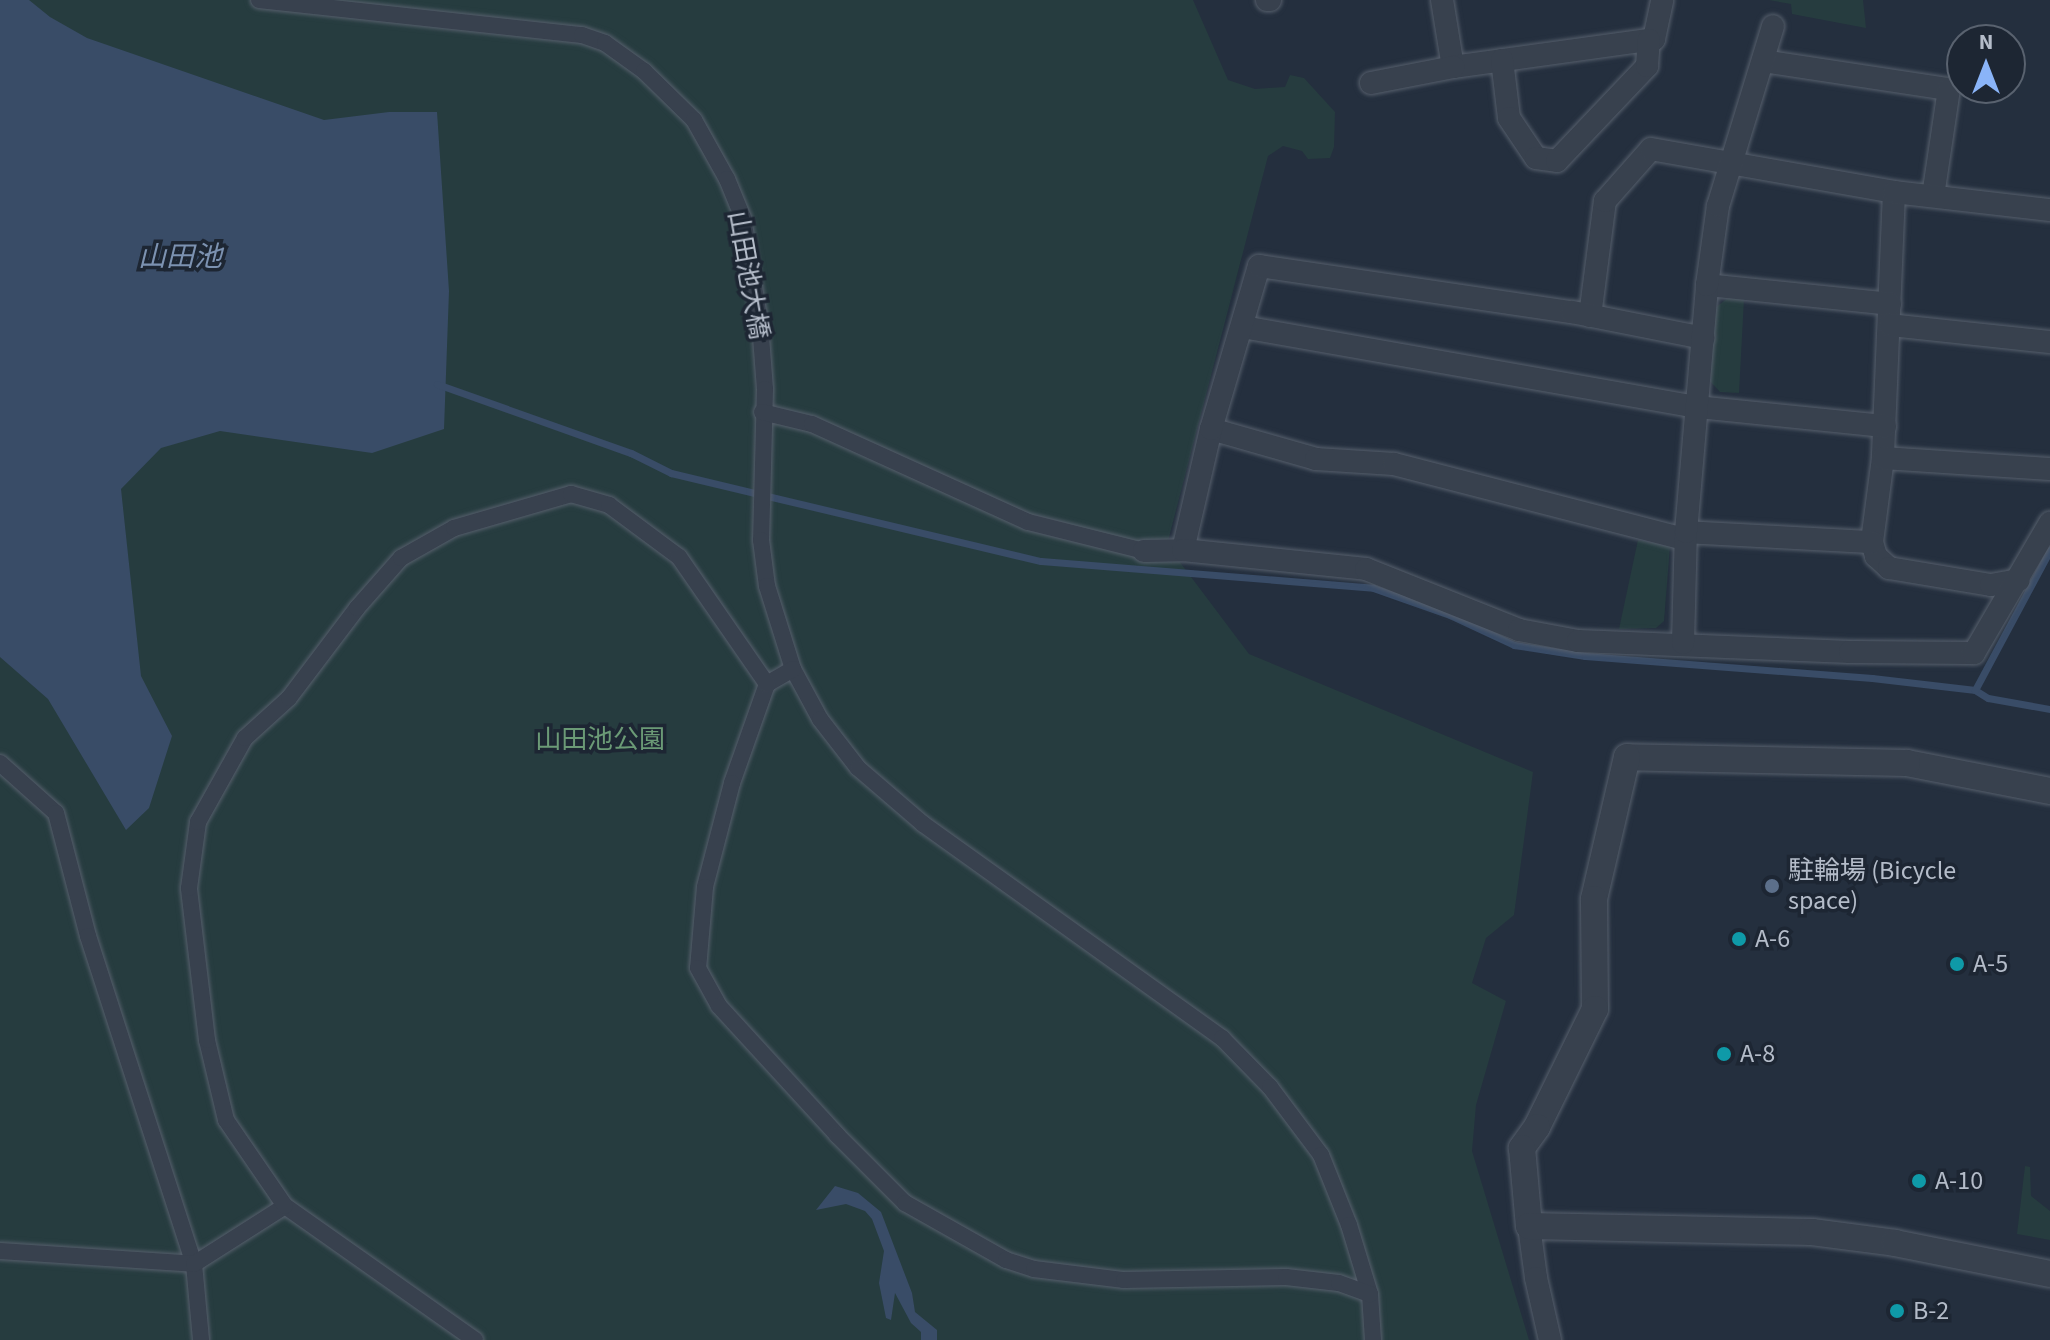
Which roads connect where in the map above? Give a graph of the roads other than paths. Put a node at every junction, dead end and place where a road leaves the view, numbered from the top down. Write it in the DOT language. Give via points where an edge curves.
graph roads {
  1 [pos="259,0"];
  2 [pos="1442,0"];
  3 [pos="1662,0"];
  4 [pos="1773,26"];
  5 [pos="1649,40"];
  6 [pos="1502,60"];
  7 [pos="1763,61"];
  8 [pos="1453,67"];
  9 [pos="1371,83"];
  10 [pos="1733,165"];
  11 [pos="1894,192"];
  12 [pos="1933,196"];
  13 [pos="2050,210"];
  14 [pos="1707,285"];
  15 [pos="1890,314"];
  16 [pos="1590,316"];
  17 [pos="1243,327"];
  18 [pos="1703,338"];
  19 [pos="2050,342"];
  20 [pos="1697,407"];
  21 [pos="762,412"];
  22 [pos="1885,426"];
  23 [pos="1211,429"];
  24 [pos="1883,458"];
  25 [pos="2050,469"];
  26 [pos="2050,523"];
  27 [pos="1686,536"];
  28 [pos="1872,542"];
  29 [pos="1183,550"];
  30 [pos="1144,551"];
  31 [pos="2019,580"];
  32 [pos="1683,643"];
  33 [pos="793,669"];
  34 [pos="767,684"];
  35 [pos="0,763"];
  36 [pos="2050,791"];
  37 [pos="285,1206"];
  38 [pos="1529,1226"];
  39 [pos="0,1251"];
  40 [pos="194,1264"];
  41 [pos="2050,1274"];
  42 [pos="1370,1294"];
  43 [pos="201,1340"];
  44 [pos="475,1340"];
  45 [pos="1373,1340"];
  46 [pos="1550,1340"];
  1 -- 21 [label="street, 山田池大橋" via="582,35 605,43 644,71 694,120 743,218 760,324"];
  2 -- 8 [label="street"];
  3 -- 5 [label="street" via="1654,39"];
  4 -- 7 [label="street"];
  5 -- 6 [label="street"];
  5 -- 6 [label="street" via="1647,66 1557,161 1536,158 1509,118"];
  6 -- 8 [label="street"];
  7 -- 10 [label="street"];
  7 -- 12 [label="street" via="1949,89"];
  8 -- 9 [label="street"];
  10 -- 11 [label="street"];
  10 -- 14 [label="street" via="1718,206"];
  10 -- 16 [label="street" via="1651,149 1605,201"];
  11 -- 12 [label="street"];
  11 -- 15 [label="street"];
  12 -- 13 [label="street"];
  14 -- 15 [label="street"];
  14 -- 18 [label="street"];
  15 -- 19 [label="street"];
  15 -- 22 [label="street"];
  16 -- 17 [label="street" via="1259,266"];
  16 -- 18 [label="street"];
  17 -- 20 [label="street"];
  17 -- 23 [label="street"];
  18 -- 20 [label="street"];
  20 -- 22 [label="street"];
  20 -- 27 [label="street"];
  21 -- 30 [label="street" via="812,424 1028,522"];
  21 -- 33 [label="street, 山田池大橋" via="761,540 767,586"];
  22 -- 24 [label="street"];
  23 -- 27 [label="street" via="1316,459 1394,464"];
  23 -- 29 [label="street"];
  24 -- 25 [label="street"];
  24 -- 28 [label="street"];
  26 -- 31 [label="street"];
  27 -- 28 [label="street"];
  27 -- 32 [label="street"];
  28 -- 31 [label="street" via="1876,556 1889,568 1991,585"];
  29 -- 30 [label="street"];
  29 -- 32 [label="street" via="1366,569 1519,630 1578,641"];
  31 -- 32 [label="street" via="1974,653"];
  33 -- 34 [label="street"];
  33 -- 42 [label="street, 山田池大橋" via="820,719 858,768 923,824 1222,1038 1270,1087 1321,1155"];
  34 -- 37 [label="street" via="679,557 609,505 571,494 454,528 401,558 289,698 245,738 198,822 189,888 210,1053 226,1120"];
  34 -- 42 [label="street" via="732,783 705,887 698,968 719,1006 837,1135 905,1203 1006,1260 1034,1269 1124,1280 1286,1277 1339,1283"];
  35 -- 40 [label="street" via="56,813 88,936"];
  36 -- 38 [label="street" via="1907,763 1627,757 1596,877 1595,1009 1522,1148"];
  37 -- 40 [label="street"];
  37 -- 44 [label="street"];
  38 -- 41 [label="street" via="1852,1236"];
  38 -- 46 [label="street"];
  39 -- 40 [label="street"];
  40 -- 43 [label="street"];
  42 -- 45 [label="street, 山田池大橋"];
}
